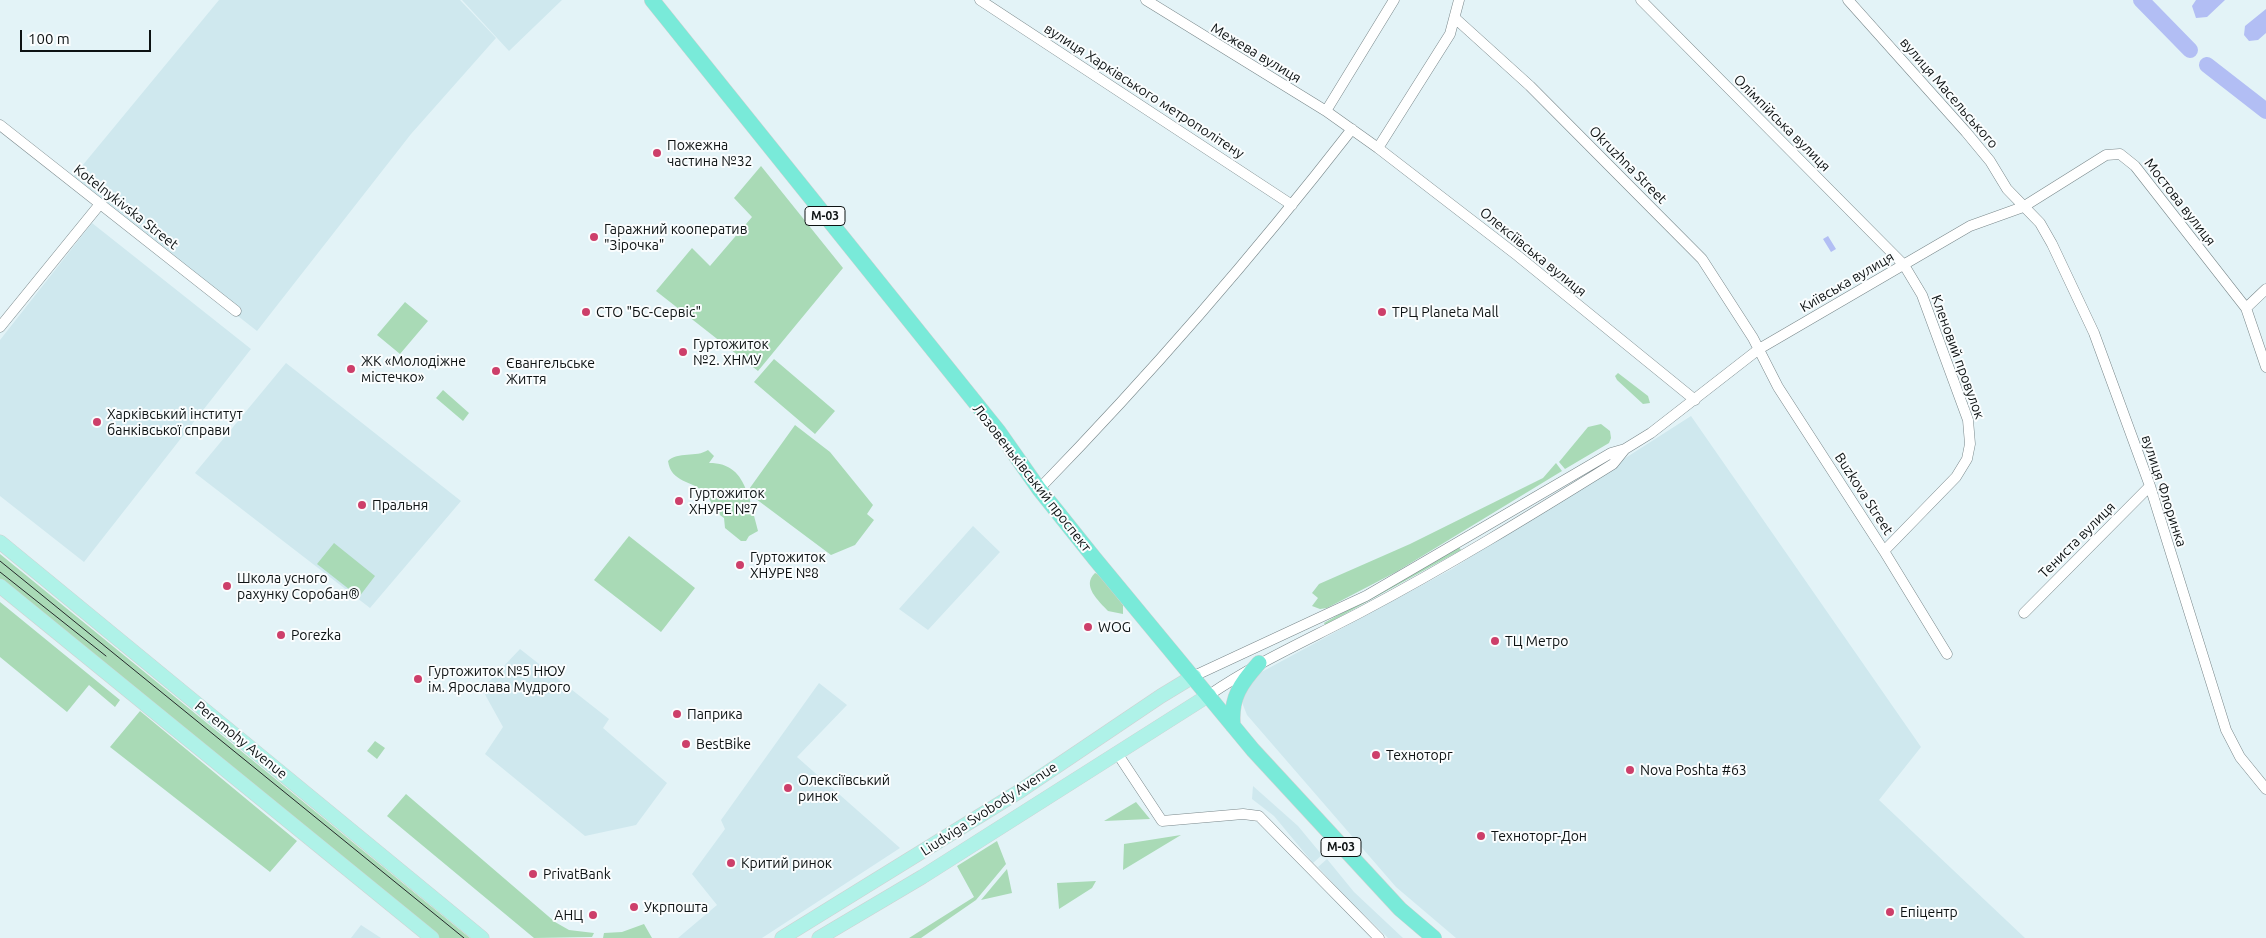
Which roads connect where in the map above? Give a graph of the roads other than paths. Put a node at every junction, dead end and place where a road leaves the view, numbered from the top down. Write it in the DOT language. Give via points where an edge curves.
graph roads {
  1 [pos="652,0"];
  2 [pos="980,0"];
  3 [pos="1146,0"];
  4 [pos="1394,0"];
  5 [pos="1460,0"];
  6 [pos="1641,0"];
  7 [pos="1848,0"];
  8 [pos="1456,19"];
  9 [pos="1326,112"];
  10 [pos="0,125"];
  11 [pos="1352,129"];
  12 [pos="1378,148"];
  13 [pos="100,204"];
  14 [pos="1292,205"];
  15 [pos="2023,208"];
  16 [pos="1904,264"];
  17 [pos="2266,289"];
  18 [pos="2246,308"];
  19 [pos="236,311"];
  20 [pos="0,327"];
  21 [pos="1759,349"];
  22 [pos="2264,356"];
  23 [pos="2266,368"];
  24 [pos="1695,400"];
  25 [pos="1625,449"];
  26 [pos="2150,486"];
  27 [pos="1039,489"];
  28 [pos="0,542"];
  29 [pos="1884,551"];
  30 [pos="0,586"];
  31 [pos="2024,614"];
  32 [pos="1300,627"];
  33 [pos="1308,639"];
  34 [pos="1947,654"];
  35 [pos="1260,664"];
  36 [pos="1194,676"];
  37 [pos="1209,695"];
  38 [pos="1234,726"];
  39 [pos="1117,753"];
  40 [pos="2266,789"];
  41 [pos="432,938"];
  42 [pos="482,938"];
  43 [pos="782,938"];
  44 [pos="819,938"];
  45 [pos="1379,938"];
  46 [pos="1434,938"];
  1 -- 27 [label="highway, Лозовеньківський проспект / М-03" via="999,432"];
  2 -- 14 [label="street, вулиця Харківського метрополітену"];
  3 -- 9 [label="street, Межева вулиця"];
  4 -- 9 [label="street"];
  5 -- 8 [label="street"];
  6 -- 16 [label="street, Олімпійська вулиця"];
  7 -- 15 [label="street, вулиця Масельського" via="1966,132"];
  8 -- 12 [label="street" via="1450,34"];
  8 -- 21 [label="street, Okruzhna Street" via="1530,86 1702,259"];
  9 -- 11 [label="street, Межева вулиця"];
  10 -- 13 [label="street, Kotelnykivska Street"];
  11 -- 12 [label="street, Олексіївська вулиця"];
  11 -- 14 [label="street"];
  12 -- 24 [label="street, Олексіївська вулиця" via="1518,256"];
  13 -- 19 [label="street, Kotelnykivska Street"];
  13 -- 20 [label="street"];
  14 -- 27 [label="street" via="1117,409"];
  15 -- 16 [label="street, Київська вулиця" via="1970,226"];
  15 -- 18 [label="street, Мостова вулиця" via="2089,164 2106,155 2120,154 2135,166"];
  15 -- 26 [label="street, вулиця Флоринка" via="2040,224 2052,244 2094,333"];
  16 -- 21 [label="street, Київська вулиця"];
  16 -- 29 [label="street, Кленовий провулок" via="1922,295 1968,420 1970,444 1956,477"];
  17 -- 18 [label="street"];
  18 -- 22 [label="street, Мостова вулиця"];
  21 -- 24 [label="street, Київська вулиця"];
  21 -- 29 [label="street, Buzkova Street" via="1778,386"];
  22 -- 23 [label="street, Мостова вулиця"];
  24 -- 25 [label="street, Київська вулиця"];
  25 -- 32 [label="street" via="1611,453 1366,596"];
  25 -- 33 [label="street" via="1613,464 1507,530"];
  26 -- 31 [label="street, Тениста вулиця"];
  26 -- 40 [label="street, вулиця Флоринка" via="2226,730 2240,757"];
  27 -- 36 [label="highway, Лозовеньківський проспект / М-03" via="1125,597"];
  28 -- 42 [label="main road, Peremohy Avenue"];
  29 -- 34 [label="street, Buzkova Street"];
  30 -- 41 [label="main road"];
  32 -- 33 [label="street"];
  32 -- 36 [label="street"];
  33 -- 35 [label="street"];
  35 -- 37 [label="street"];
  35 -- 38 [label="highway" via="1237,691 1232,708"];
  36 -- 37 [label="highway, Лозовеньківський проспект / М-03"];
  36 -- 43 [label="main road, Liudviga Svobody Avenue" via="970,823"];
  37 -- 38 [label="highway, Лозовеньківський проспект / М-03"];
  37 -- 39 [label="main road, Liudviga Svobody Avenue"];
  38 -- 46 [label="highway, Лозовеньківський проспект / М-03" via="1393,902"];
  39 -- 44 [label="main road, Liudviga Svobody Avenue" via="922,877"];
  39 -- 45 [label="street" via="1162,821 1243,814 1259,816"];
}
